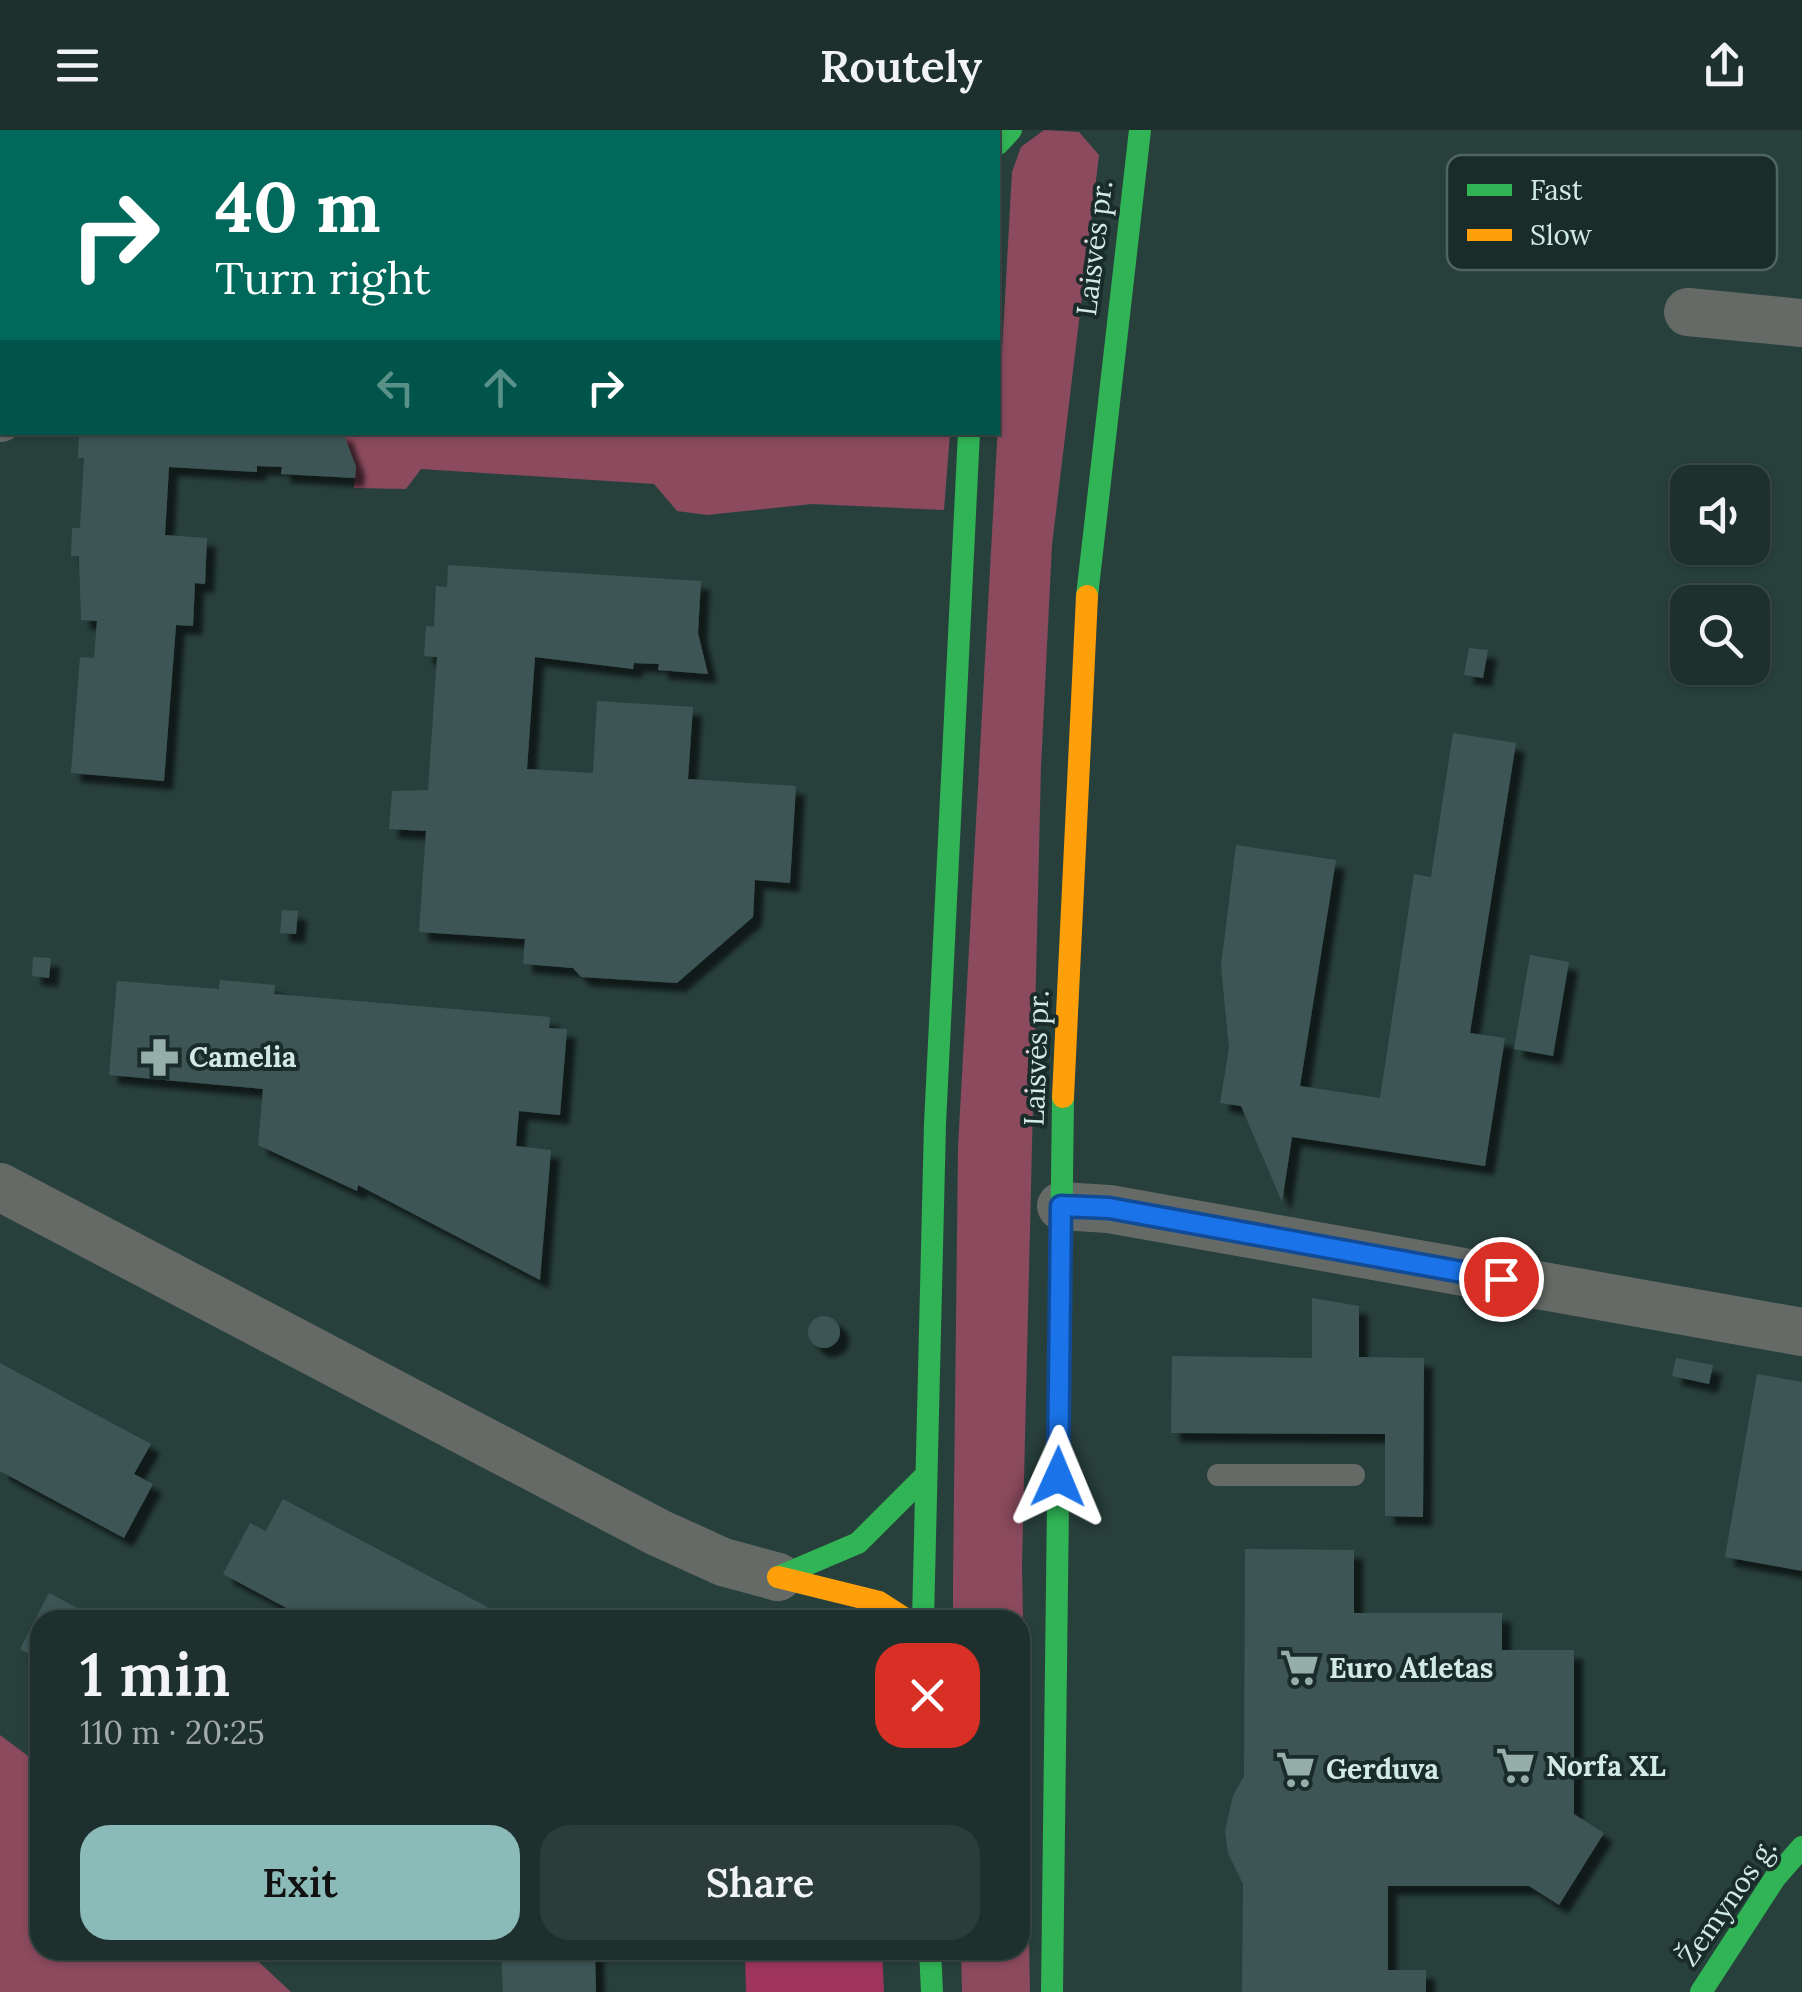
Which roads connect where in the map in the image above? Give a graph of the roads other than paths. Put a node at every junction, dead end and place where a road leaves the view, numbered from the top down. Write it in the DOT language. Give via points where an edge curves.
graph roads {
  1 [pos="1140,130"];
  2 [pos="1112,144"];
  3 [pos="1132,182"];
  4 [pos="1688,312"];
  5 [pos="1802,323"];
  6 [pos="969,435"];
  7 [pos="0,1187"];
  8 [pos="1061,1206"];
  9 [pos="1802,1332"];
  10 [pos="926,1475"];
  11 [pos="1218,1475"];
  12 [pos="1354,1475"];
  13 [pos="778,1577"];
  14 [pos="897,1610"];
  15 [pos="923,1610"];
  16 [pos="1802,1846"];
  17 [pos="930,1960"];
  18 [pos="932,1992"];
  19 [pos="1052,1992"];
  20 [pos="1701,1992"];
  1 -- 3 [label="main road, Laisvės pr."];
  2 -- 3 [label="main road"];
  3 -- 8 [label="main road, Laisvės pr." via="1087,592"];
  4 -- 5 [label="street"];
  6 -- 10 [label="main road" via="935,1124"];
  7 -- 13 [label="street" via="659,1533 723,1562"];
  8 -- 9 [label="street" via="1109,1208"];
  8 -- 19 [label="main road, Laisvės pr."];
  10 -- 13 [label="main road" via="858,1543"];
  10 -- 15 [label="main road"];
  11 -- 12 [label="lane"];
  13 -- 14 [label="main road" via="834,1594 863,1595"];
  16 -- 20 [label="main road, Žemynos g."];
  17 -- 18 [label="main road"];
}
